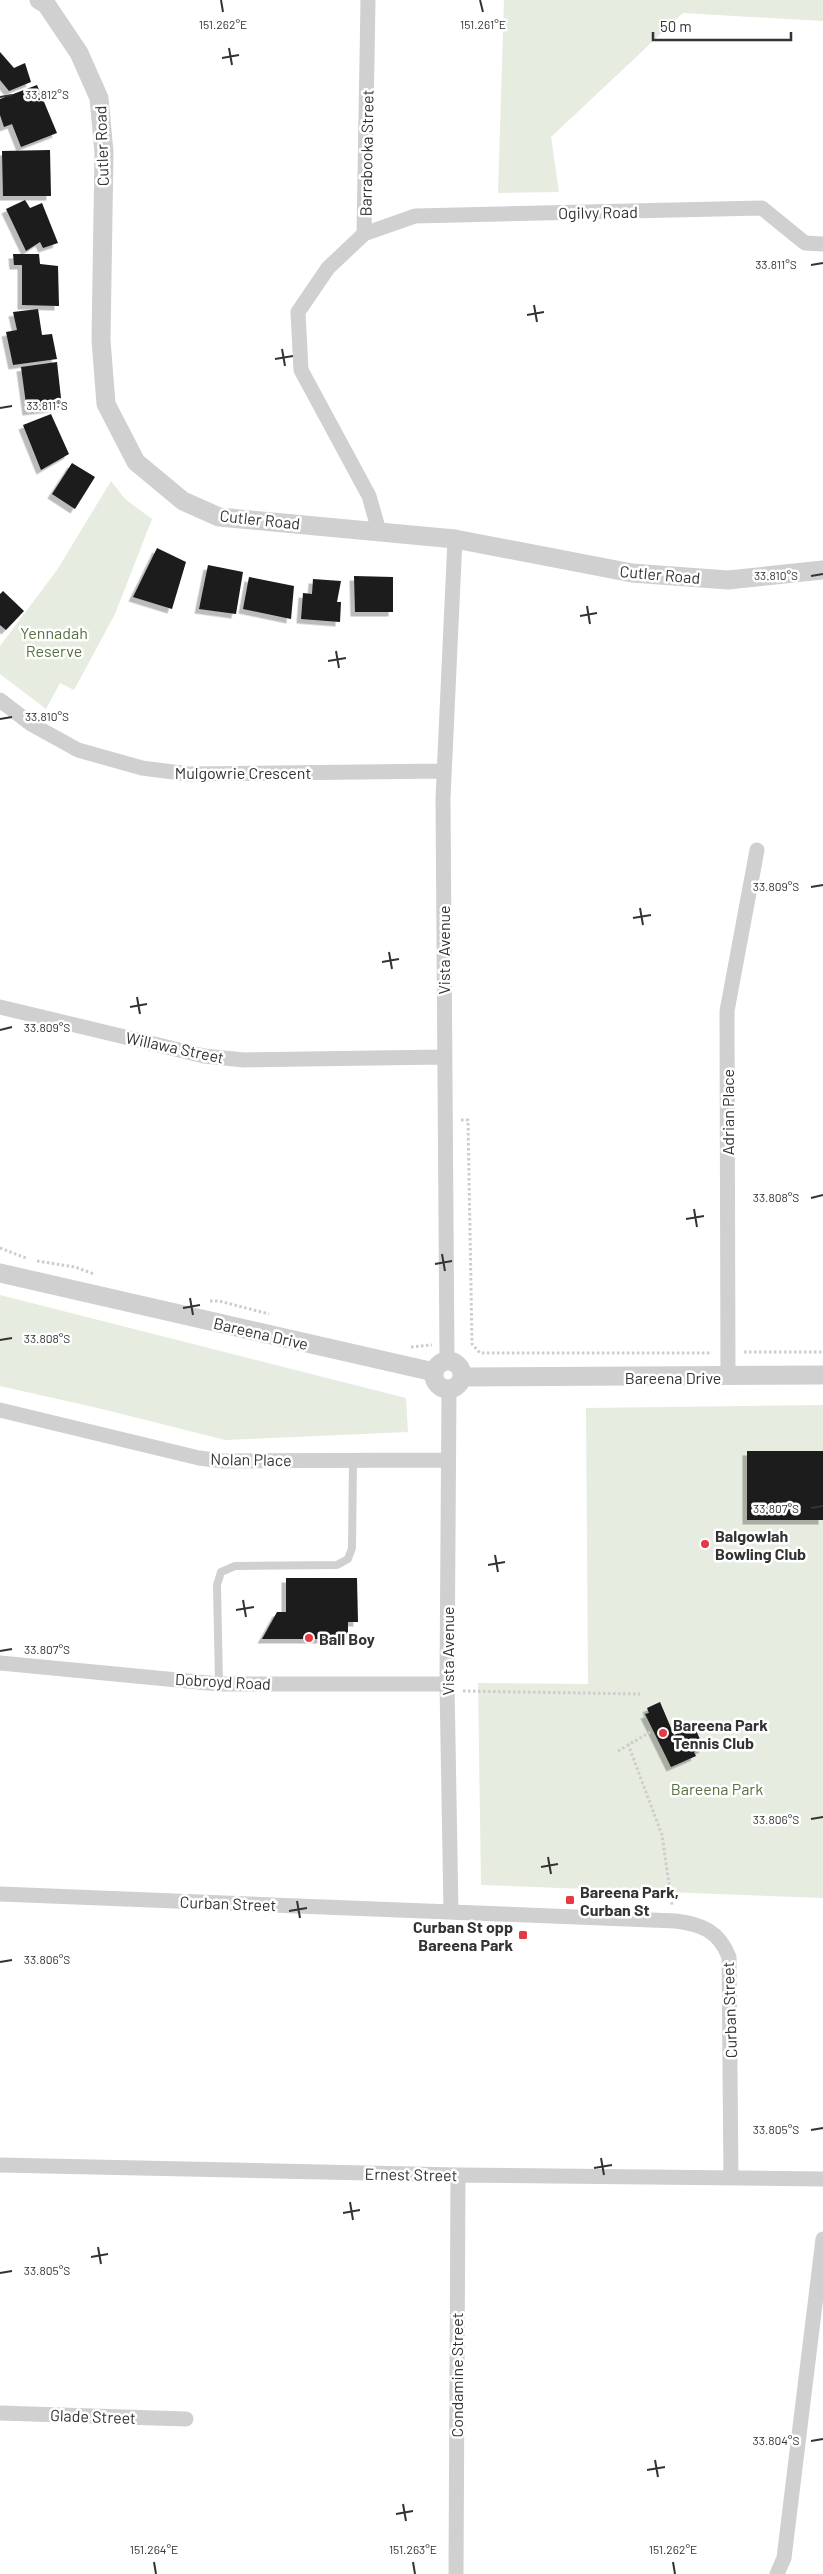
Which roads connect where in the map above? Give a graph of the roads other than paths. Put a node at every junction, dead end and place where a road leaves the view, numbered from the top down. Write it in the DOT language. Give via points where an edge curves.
graph roads {
  1 [pos="39,0"];
  2 [pos="368,0"];
  3 [pos="364,234"];
  4 [pos="823,244"];
  5 [pos="379,531"];
  6 [pos="455,539"];
  7 [pos="823,570"];
  8 [pos="0,700"];
  9 [pos="444,771"];
  10 [pos="757,850"];
  11 [pos="0,1007"];
  12 [pos="443,1057"];
  13 [pos="0,1273"];
  14 [pos="441,1366"];
  15 [pos="823,1375"];
  16 [pos="728,1377"];
  17 [pos="456,1383"];
  18 [pos="0,1410"];
  19 [pos="353,1460"];
  20 [pos="448,1460"];
  21 [pos="0,1663"];
  22 [pos="218,1684"];
  23 [pos="447,1684"];
  24 [pos="0,1894"];
  25 [pos="451,1912"];
  26 [pos="0,2165"];
  27 [pos="458,2175"];
  28 [pos="731,2178"];
  29 [pos="823,2179"];
  30 [pos="823,2239"];
  31 [pos="0,2413"];
  32 [pos="186,2419"];
  33 [pos="456,2574"];
  34 [pos="777,2574"];
  1 -- 5 [label="street, Cutler Road" via="46,4 79,53 99,98 104,152 101,340 106,404 136,462 183,501 219,517"];
  2 -- 3 [label="street, Barrabooka Street"];
  3 -- 4 [label="street, Ogilvy Road" via="416,216 762,208 806,243"];
  3 -- 5 [label="street, Barrabooka Street" via="328,268 298,312 301,370 369,496"];
  5 -- 6 [label="street, Cutler Road"];
  6 -- 7 [label="street, Cutler Road" via="632,574 728,580"];
  6 -- 9 [label="street, Vista Avenue"];
  8 -- 9 [label="street, Mulgowrie Crescent" via="31,724 78,750 142,768 189,774"];
  9 -- 12 [label="street, Vista Avenue"];
  10 -- 16 [label="street, Adrian Place" via="727,1011"];
  11 -- 12 [label="street, Willawa Street" via="204,1056 244,1060"];
  12 -- 14 [label="street, Vista Avenue"];
  13 -- 14 [label="street, Bareena Drive"];
  14 -- 17 [label="street" via="459,1366"];
  14 -- 17 [label="street" via="438,1384"];
  15 -- 16 [label="street, Bareena Drive"];
  16 -- 17 [label="street, Bareena Drive"];
  17 -- 20 [label="street, Vista Avenue"];
  18 -- 19 [label="street, Nolan Place" via="199,1458 223,1461"];
  19 -- 20 [label="street, Nolan Place"];
  19 -- 22 [label="lane" via="352,1548 348,1559 338,1565 235,1566 221,1572 217,1585"];
  20 -- 23 [label="street, Vista Avenue"];
  21 -- 22 [label="street, Dobroyd Road"];
  22 -- 23 [label="street, Dobroyd Road"];
  23 -- 25 [label="street, Vista Avenue"];
  24 -- 25 [label="street, Curban Street"];
  25 -- 28 [label="street, Curban Street" via="676,1921 703,1926 713,1932 725,1948 730,1968"];
  26 -- 27 [label="street, Ernest Street"];
  27 -- 28 [label="street, Ernest Street"];
  27 -- 33 [label="street, Condamine Street"];
  28 -- 29 [label="street, Ernest Street"];
  30 -- 34 [label="street" via="784,2558"];
  31 -- 32 [label="street, Glade Street"];
}
